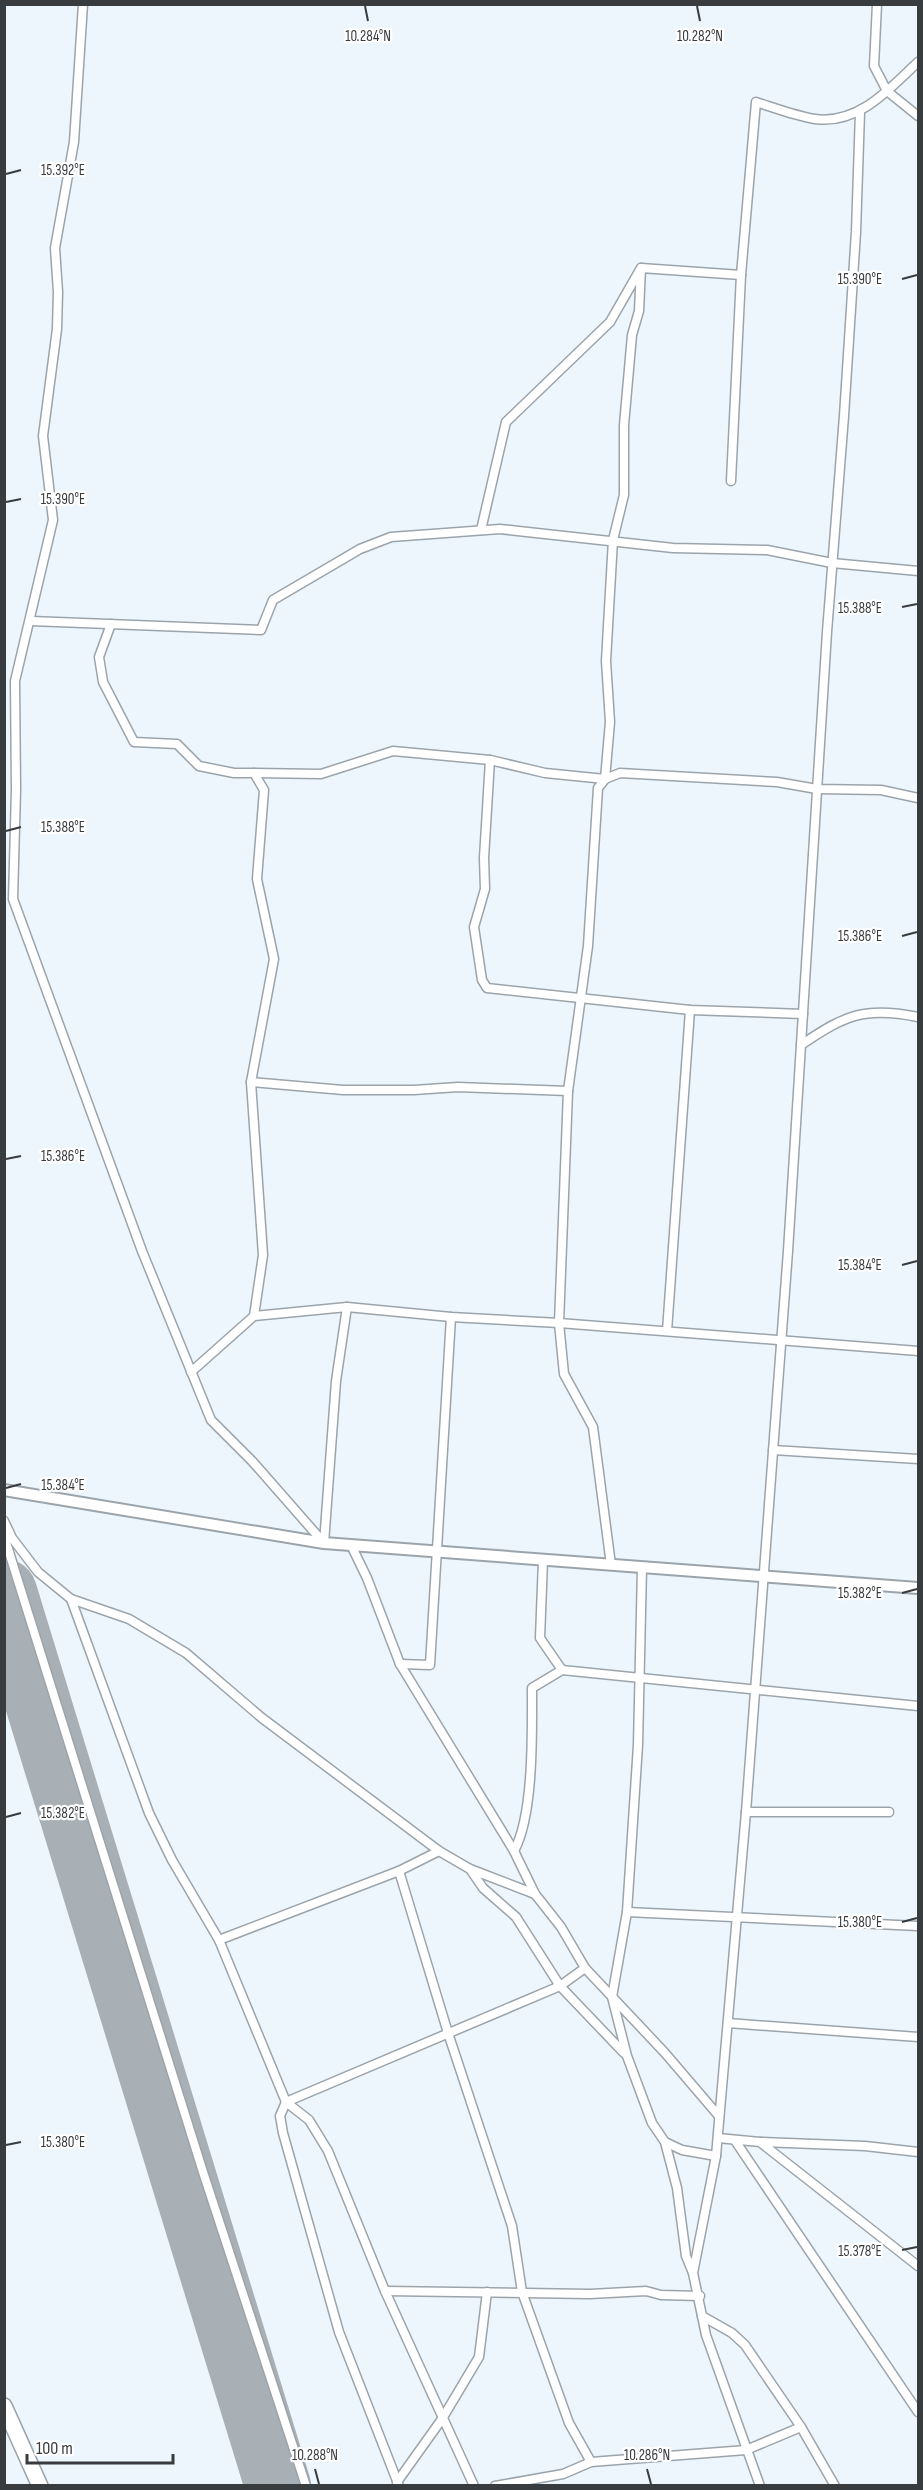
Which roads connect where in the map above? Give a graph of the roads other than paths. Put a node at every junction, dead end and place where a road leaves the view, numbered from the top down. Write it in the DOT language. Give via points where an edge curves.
graph roads {
  1 [pos="83,4"];
  2 [pos="877,4"];
  3 [pos="918,62"];
  4 [pos="887,91"];
  5 [pos="860,112"];
  6 [pos="918,116"];
  7 [pos="641,268"];
  8 [pos="741,275"];
  9 [pos="730,481"];
  10 [pos="481,530"];
  11 [pos="613,540"];
  12 [pos="832,563"];
  13 [pos="918,571"];
  14 [pos="31,621"];
  15 [pos="111,624"];
  16 [pos="490,760"];
  17 [pos="254,773"];
  18 [pos="605,779"];
  19 [pos="817,789"];
  20 [pos="918,798"];
  21 [pos="14,860"];
  22 [pos="4,864"];
  23 [pos="582,997"];
  24 [pos="690,1010"];
  25 [pos="803,1014"];
  26 [pos="918,1017"];
  27 [pos="801,1045"];
  28 [pos="251,1082"];
  29 [pos="568,1091"];
  30 [pos="347,1307"];
  31 [pos="254,1316"];
  32 [pos="451,1317"];
  33 [pos="559,1323"];
  34 [pos="667,1331"];
  35 [pos="781,1339"];
  36 [pos="918,1352"];
  37 [pos="191,1372"];
  38 [pos="773,1450"];
  39 [pos="918,1458"];
  40 [pos="4,1490"];
  41 [pos="4,1521"];
  42 [pos="4,1536"];
  43 [pos="324,1543"];
  44 [pos="351,1545"];
  45 [pos="435,1552"];
  46 [pos="543,1560"];
  47 [pos="611,1565"];
  48 [pos="642,1568"];
  49 [pos="762,1578"];
  50 [pos="918,1588"];
  51 [pos="71,1599"];
  52 [pos="400,1664"];
  53 [pos="562,1670"];
  54 [pos="639,1680"];
  55 [pos="755,1690"];
  56 [pos="918,1706"];
  57 [pos="746,1812"];
  58 [pos="889,1812"];
  59 [pos="439,1851"];
  60 [pos="514,1851"];
  61 [pos="470,1869"];
  62 [pos="399,1871"];
  63 [pos="535,1894"];
  64 [pos="627,1912"];
  65 [pos="737,1918"];
  66 [pos="918,1926"];
  67 [pos="219,1940"];
  68 [pos="585,1968"];
  69 [pos="560,1986"];
  70 [pos="612,1997"];
  71 [pos="728,2023"];
  72 [pos="448,2033"];
  73 [pos="918,2037"];
  74 [pos="627,2056"];
  75 [pos="286,2102"];
  76 [pos="718,2115"];
  77 [pos="718,2138"];
  78 [pos="665,2142"];
  79 [pos="736,2142"];
  80 [pos="760,2142"];
  81 [pos="918,2152"];
  82 [pos="716,2156"];
  83 [pos="918,2266"];
  84 [pos="693,2273"];
  85 [pos="385,2291"];
  86 [pos="487,2292"];
  87 [pos="522,2292"];
  88 [pos="700,2296"];
  89 [pos="702,2316"];
  90 [pos="4,2406"];
  91 [pos="918,2412"];
  92 [pos="442,2420"];
  93 [pos="801,2427"];
  94 [pos="746,2450"];
  95 [pos="591,2462"];
  96 [pos="398,2484"];
  97 [pos="40,2486"];
  98 [pos="306,2486"];
  99 [pos="474,2486"];
  100 [pos="495,2486"];
  101 [pos="760,2486"];
  102 [pos="835,2486"];
  1 -- 14 [label="street" via="75,142 55,248 57,329 43,436 53,520"];
  2 -- 4 [label="street" via="874,66"];
  3 -- 4 [label="street"];
  4 -- 5 [label="street"];
  4 -- 6 [label="street"];
  5 -- 8 [label="street" via="816,119 756,102"];
  5 -- 12 [label="street" via="856,232"];
  7 -- 8 [label="street"];
  7 -- 10 [label="street" via="610,322 506,422"];
  7 -- 11 [label="street" via="624,425 624,495"];
  8 -- 9 [label="street"];
  10 -- 11 [label="street"];
  10 -- 15 [label="street" via="391,537 360,549 273,600 261,630"];
  11 -- 12 [label="street" via="692,549 767,550"];
  11 -- 18 [label="street" via="606,661 610,722"];
  12 -- 13 [label="street"];
  12 -- 19 [label="street"];
  14 -- 15 [label="street"];
  14 -- 21 [label="street" via="15,681"];
  15 -- 17 [label="street" via="99,657 103,682 134,742 177,744 199,766"];
  16 -- 17 [label="street" via="393,751 321,774"];
  16 -- 18 [label="street" via="545,773"];
  16 -- 23 [label="street" via="485,889 474,927 482,980 487,988"];
  17 -- 28 [label="street" via="264,790 257,879 274,959"];
  18 -- 19 [label="street" via="620,773 777,782"];
  18 -- 23 [label="street" via="598,788"];
  19 -- 20 [label="street" via="881,790"];
  19 -- 25 [label="street"];
  21 -- 22 [label="street"];
  21 -- 37 [label="street" via="13,899 142,1251"];
  23 -- 24 [label="street"];
  23 -- 29 [label="street"];
  24 -- 25 [label="street"];
  24 -- 34 [label="street"];
  25 -- 27 [label="street"];
  26 -- 27 [label="street" via="868,1011 844,1017"];
  27 -- 35 [label="street"];
  28 -- 29 [label="street" via="343,1090 458,1087"];
  28 -- 31 [label="street" via="263,1255"];
  29 -- 33 [label="street"];
  30 -- 31 [label="street"];
  30 -- 32 [label="street"];
  30 -- 43 [label="street" via="336,1381"];
  31 -- 37 [label="street"];
  32 -- 33 [label="street"];
  32 -- 45 [label="street"];
  33 -- 34 [label="street"];
  33 -- 47 [label="street" via="564,1374 593,1427"];
  34 -- 35 [label="street"];
  35 -- 36 [label="street"];
  35 -- 38 [label="street"];
  37 -- 43 [label="street" via="211,1420"];
  38 -- 39 [label="street"];
  38 -- 49 [label="street"];
  40 -- 43 [label="street"];
  41 -- 51 [label="street" via="38,1572"];
  42 -- 98 [label="street" via="203,2172"];
  43 -- 44 [label="street"];
  44 -- 45 [label="street"];
  44 -- 52 [label="street"];
  45 -- 46 [label="street"];
  45 -- 52 [label="street" via="430,1665"];
  46 -- 47 [label="street"];
  46 -- 53 [label="street" via="540,1638"];
  47 -- 48 [label="street"];
  48 -- 49 [label="street"];
  48 -- 54 [label="street"];
  49 -- 50 [label="street"];
  49 -- 55 [label="street"];
  51 -- 59 [label="street" via="129,1619 186,1653 262,1718"];
  51 -- 67 [label="street" via="148,1813"];
  52 -- 60 [label="street"];
  53 -- 54 [label="street"];
  53 -- 60 [label="street" via="532,1688 532,1759 521,1838"];
  54 -- 55 [label="street"];
  54 -- 64 [label="street"];
  55 -- 56 [label="street"];
  55 -- 57 [label="street"];
  57 -- 58 [label="street"];
  57 -- 65 [label="street"];
  59 -- 61 [label="street"];
  59 -- 62 [label="street"];
  60 -- 63 [label="street"];
  61 -- 63 [label="street"];
  61 -- 69 [label="street" via="483,1888 516,1917"];
  62 -- 67 [label="street"];
  62 -- 72 [label="street"];
  63 -- 68 [label="street" via="561,1927"];
  64 -- 65 [label="street"];
  64 -- 70 [label="street"];
  65 -- 66 [label="street"];
  65 -- 71 [label="street"];
  67 -- 75 [label="street"];
  68 -- 69 [label="street"];
  68 -- 70 [label="street"];
  69 -- 72 [label="street"];
  69 -- 74 [label="street"];
  70 -- 74 [label="street"];
  70 -- 76 [label="street"];
  71 -- 73 [label="street"];
  71 -- 76 [label="street"];
  72 -- 75 [label="street"];
  72 -- 87 [label="street" via="512,2226"];
  74 -- 78 [label="street" via="652,2123"];
  75 -- 85 [label="street" via="309,2120 321,2137"];
  75 -- 96 [label="street" via="280,2116 283,2133 331,2308"];
  76 -- 77 [label="street"];
  77 -- 79 [label="street"];
  77 -- 82 [label="street"];
  78 -- 82 [label="street" via="681,2150"];
  78 -- 84 [label="street" via="677,2188 686,2256"];
  79 -- 80 [label="street"];
  79 -- 91 [label="street"];
  80 -- 81 [label="street"];
  80 -- 83 [label="street"];
  82 -- 84 [label="street"];
  84 -- 88 [label="street"];
  85 -- 86 [label="street"];
  85 -- 92 [label="street"];
  86 -- 87 [label="street"];
  86 -- 92 [label="street" via="479,2357"];
  87 -- 88 [label="street" via="646,2291"];
  87 -- 95 [label="street" via="569,2423"];
  88 -- 89 [label="street"];
  89 -- 93 [label="street" via="739,2337"];
  89 -- 94 [label="street"];
  90 -- 97 [label="highway"];
  92 -- 96 [label="street"];
  92 -- 99 [label="street"];
  93 -- 94 [label="street"];
  93 -- 102 [label="street"];
  94 -- 95 [label="street"];
  94 -- 101 [label="street"];
  95 -- 100 [label="street" via="562,2474"];
}
